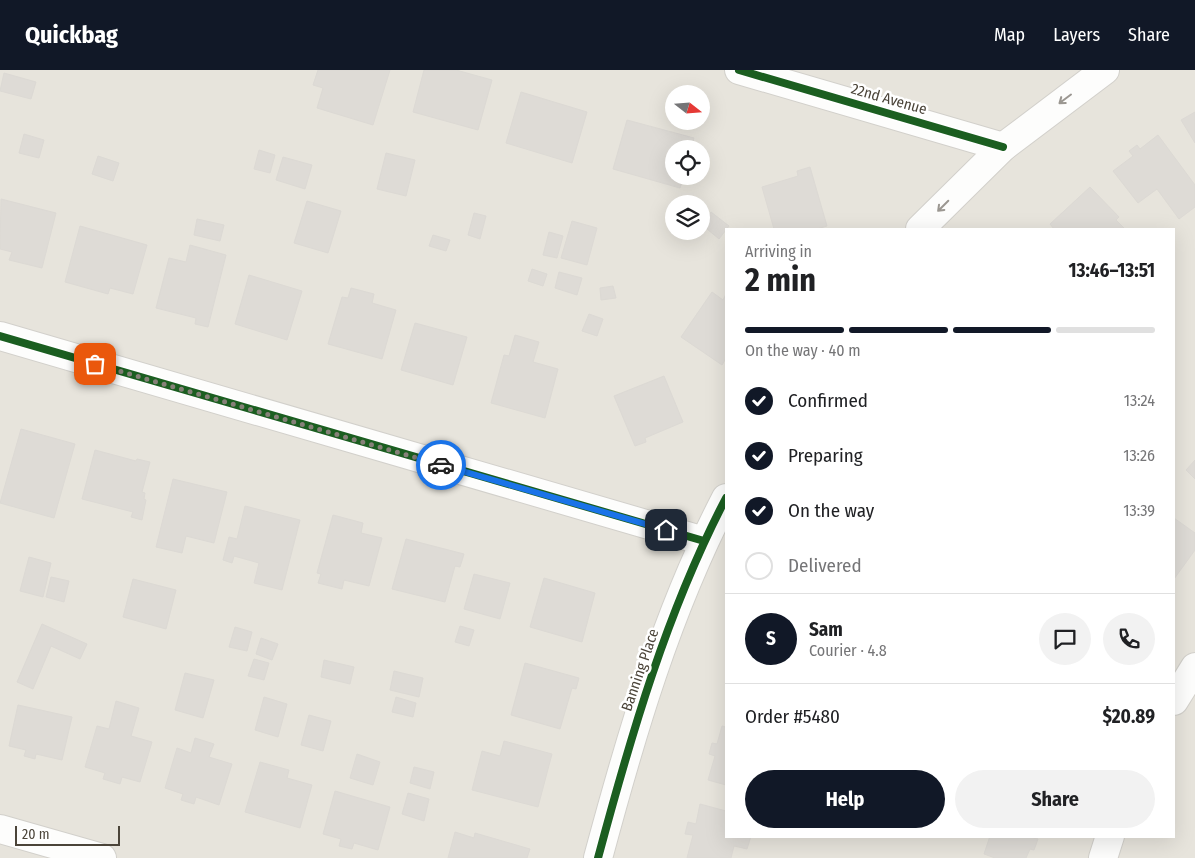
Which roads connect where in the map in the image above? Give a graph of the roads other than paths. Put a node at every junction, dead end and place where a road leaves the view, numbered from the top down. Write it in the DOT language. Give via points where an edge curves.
graph roads {
  1 [pos="739,70"];
  2 [pos="1105,70"];
  3 [pos="1003,147"];
  4 [pos="921,228"];
  5 [pos="0,336"];
  6 [pos="725,500"];
  7 [pos="704,541"];
  8 [pos="1195,667"];
  9 [pos="1175,699"];
  10 [pos="0,829"];
  11 [pos="1109,838"];
  12 [pos="102,858"];
  13 [pos="598,858"];
  14 [pos="1103,858"];
  1 -- 3 [label="street, 22nd Avenue"];
  2 -- 3 [label="street, one-way"];
  3 -- 4 [label="street, one-way"];
  5 -- 7 [label="street"];
  6 -- 7 [label="street, Banning Place"];
  7 -- 13 [label="street, Banning Place" via="653,673"];
  8 -- 9 [label="street"];
  10 -- 12 [label="street"];
  11 -- 14 [label="street"];
}
